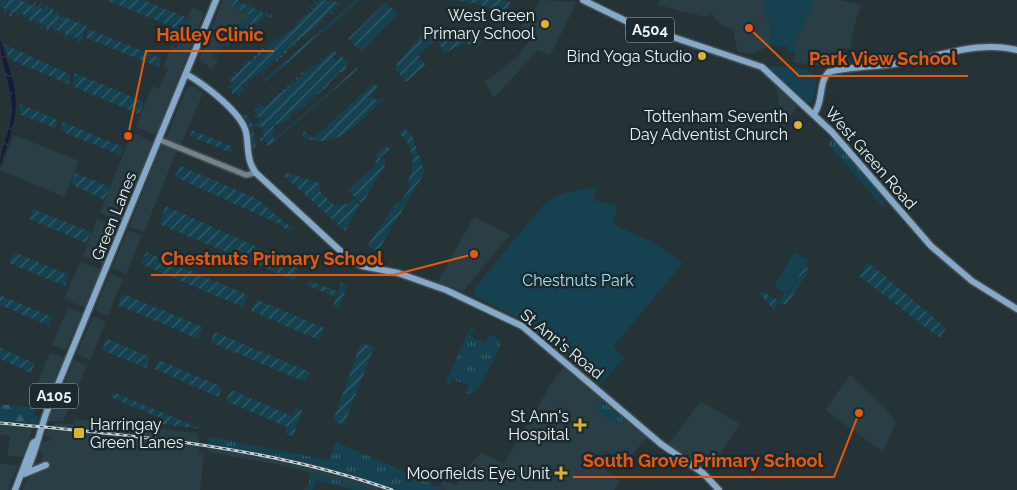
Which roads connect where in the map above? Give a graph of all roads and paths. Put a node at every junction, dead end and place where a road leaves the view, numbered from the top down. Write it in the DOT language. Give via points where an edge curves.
graph roads {
  1 [pos="216,0"];
  2 [pos="583,0"];
  3 [pos="1017,50"];
  4 [pos="186,74"];
  5 [pos="814,114"];
  6 [pos="160,140"];
  7 [pos="256,173"];
  8 [pos="1017,309"];
  9 [pos="46,465"];
  10 [pos="24,474"];
  11 [pos="15,490"];
  12 [pos="718,490"];
  1 -- 4 [label="main road, Green Lanes / A105"];
  2 -- 5 [label="main road, West Green Road / A504" via="634,24 719,55 756,64"];
  3 -- 5 [label="main road" via="982,46 923,60 827,73 820,105"];
  4 -- 6 [label="main road, Green Lanes / A105"];
  4 -- 7 [label="main road, St Ann's Road" via="240,118 246,131 249,160"];
  5 -- 8 [label="main road, West Green Road / A504" via="848,148 931,246 972,281"];
  6 -- 7 [label="street" via="246,175"];
  6 -- 10 [label="main road, Green Lanes / A105" via="20,473"];
  7 -- 12 [label="main road, St Ann's Road" via="358,264 446,290 522,326 666,448 703,473"];
  9 -- 10 [label="main road"];
  10 -- 11 [label="main road, Green Lanes / A105"];
}
